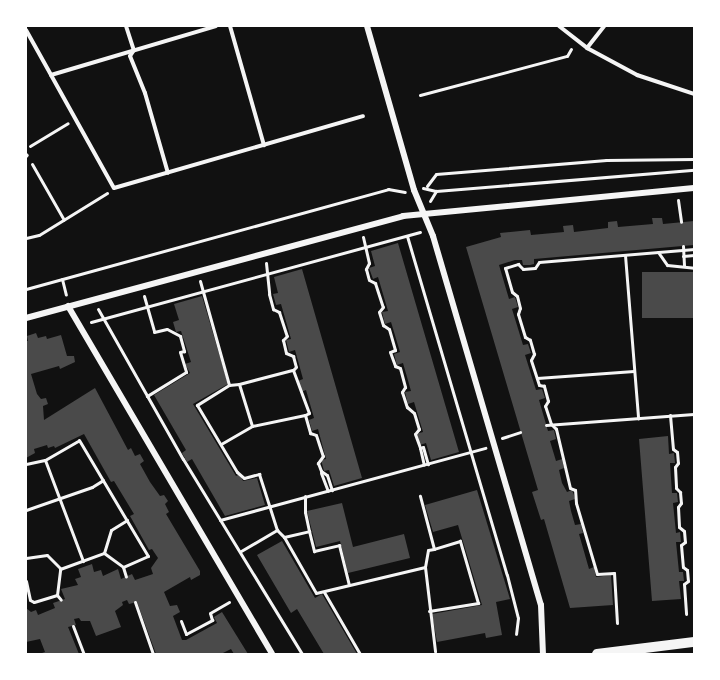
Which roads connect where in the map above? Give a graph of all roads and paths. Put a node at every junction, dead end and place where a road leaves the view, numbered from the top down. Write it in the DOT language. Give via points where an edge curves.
graph roads {
  1 [pos="126,26"];
  2 [pos="216,26"];
  3 [pos="230,26"];
  4 [pos="367,26"];
  5 [pos="559,26"];
  6 [pos="604,26"];
  7 [pos="26,30"];
  8 [pos="578,41"];
  9 [pos="587,48"];
  10 [pos="134,50"];
  11 [pos="51,75"];
  12 [pos="694,94"];
  13 [pos="420,95"];
  14 [pos="363,116"];
  15 [pos="75,119"];
  16 [pos="264,145"];
  17 [pos="26,149"];
  18 [pos="26,155"];
  19 [pos="694,159"];
  20 [pos="694,170"];
  21 [pos="168,173"];
  22 [pos="427,187"];
  23 [pos="114,188"];
  24 [pos="694,188"];
  25 [pos="677,189"];
  26 [pos="414,190"];
  27 [pos="424,213"];
  28 [pos="64,220"];
  29 [pos="681,222"];
  30 [pos="361,227"];
  31 [pos="26,238"];
  32 [pos="364,247"];
  33 [pos="683,248"];
  34 [pos="694,249"];
  35 [pos="658,252"];
  36 [pos="265,253"];
  37 [pos="625,255"];
  38 [pos="694,255"];
  39 [pos="683,256"];
  40 [pos="684,266"];
  41 [pos="694,268"];
  42 [pos="198,271"];
  43 [pos="267,273"];
  44 [pos="62,279"];
  45 [pos="141,286"];
  46 [pos="26,289"];
  47 [pos="203,290"];
  48 [pos="69,306"];
  49 [pos="147,306"];
  50 [pos="26,318"];
  51 [pos="292,370"];
  52 [pos="634,371"];
  53 [pos="537,378"];
  54 [pos="239,384"];
  55 [pos="229,386"];
  56 [pos="147,396"];
  57 [pos="694,414"];
  58 [pos="305,415"];
  59 [pos="670,416"];
  60 [pos="638,418"];
  61 [pos="549,424"];
  62 [pos="252,426"];
  63 [pos="520,432"];
  64 [pos="492,440"];
  65 [pos="220,444"];
  66 [pos="470,452"];
  67 [pos="45,460"];
  68 [pos="26,464"];
  69 [pos="426,464"];
  70 [pos="321,471"];
  71 [pos="103,480"];
  72 [pos="332,490"];
  73 [pos="327,491"];
  74 [pos="305,496"];
  75 [pos="420,496"];
  76 [pos="59,498"];
  77 [pos="269,507"];
  78 [pos="26,510"];
  79 [pos="127,520"];
  80 [pos="220,520"];
  81 [pos="278,530"];
  82 [pos="309,531"];
  83 [pos="284,537"];
  84 [pos="434,549"];
  85 [pos="240,551"];
  86 [pos="104,553"];
  87 [pos="26,558"];
  88 [pos="83,561"];
  89 [pos="123,567"];
  90 [pos="425,567"];
  91 [pos="60,569"];
  92 [pos="126,577"];
  93 [pos="26,581"];
  94 [pos="349,585"];
  95 [pos="324,592"];
  96 [pos="57,595"];
  97 [pos="238,597"];
  98 [pos="61,600"];
  99 [pos="135,602"];
  100 [pos="429,611"];
  101 [pos="686,614"];
  102 [pos="181,621"];
  103 [pos="617,623"];
  104 [pos="73,626"];
  105 [pos="516,634"];
  106 [pos="694,642"];
  107 [pos="435,651"];
  108 [pos="84,654"];
  109 [pos="153,654"];
  110 [pos="272,654"];
  111 [pos="302,654"];
  112 [pos="360,654"];
  113 [pos="543,654"];
  114 [pos="597,654"];
  1 -- 10 [label="lane"];
  2 -- 10 [label="lane"];
  3 -- 16 [label="lane"];
  4 -- 26 [label="street"];
  5 -- 8 [label="lane"];
  6 -- 9 [label="lane"];
  7 -- 11 [label="lane"];
  8 -- 9 [label="lane"];
  8 -- 13 [label="path" via="567,56"];
  9 -- 12 [label="lane" via="637,75"];
  10 -- 11 [label="lane"];
  10 -- 21 [label="lane" via="130,56"];
  11 -- 15 [label="lane"];
  14 -- 16 [label="lane"];
  15 -- 17 [label="path"];
  15 -- 23 [label="lane"];
  16 -- 21 [label="lane"];
  18 -- 28 [label="path"];
  19 -- 22 [label="path" via="606,160 436,174"];
  20 -- 27 [label="path" via="436,191"];
  21 -- 23 [label="lane"];
  23 -- 28 [label="path"];
  24 -- 25 [label="street"];
  25 -- 27 [label="street"];
  25 -- 29 [label="path"];
  26 -- 27 [label="street"];
  26 -- 44 [label="path" via="401,194 388,189"];
  27 -- 30 [label="street"];
  27 -- 64 [label="street"];
  28 -- 31 [label="path"];
  30 -- 32 [label="path"];
  30 -- 36 [label="street"];
  32 -- 43 [label="path"];
  32 -- 66 [label="path" via="407,236"];
  32 -- 69 [label="path" via="369,280 375,283 383,307 379,312 383,325 390,329 395,350 390,352 395,366 400,368 405,387 402,392 407,407 414,413 419,429 415,434"];
  33 -- 34 [label="path"];
  33 -- 35 [label="path"];
  33 -- 39 [label="path"];
  35 -- 37 [label="path"];
  35 -- 40 [label="path" via="667,265"];
  36 -- 42 [label="street"];
  36 -- 43 [label="path"];
  37 -- 52 [label="path"];
  37 -- 53 [label="path" via="539,262 535,268 523,269 518,264 505,268 512,292 517,296 525,337 530,340"];
  38 -- 39 [label="path"];
  39 -- 40 [label="path"];
  40 -- 41 [label="path"];
  42 -- 45 [label="street"];
  42 -- 47 [label="path"];
  43 -- 47 [label="path"];
  43 -- 51 [label="path" via="273,309 279,312 287,336 283,340 286,353 292,356 296,367"];
  44 -- 46 [label="path"];
  44 -- 48 [label="path"];
  45 -- 48 [label="street"];
  45 -- 49 [label="path"];
  47 -- 49 [label="path"];
  47 -- 55 [label="path"];
  48 -- 50 [label="street"];
  48 -- 97 [label="street"];
  49 -- 56 [label="path" via="104,318"];
  49 -- 56 [label="path" via="154,332 167,329 180,336 186,372"];
  51 -- 54 [label="path"];
  51 -- 58 [label="path" via="309,413"];
  52 -- 53 [label="path"];
  52 -- 60 [label="path"];
  53 -- 61 [label="path" via="548,401 545,405"];
  54 -- 55 [label="path"];
  54 -- 62 [label="path"];
  55 -- 65 [label="path" via="197,405"];
  56 -- 80 [label="path"];
  57 -- 59 [label="path"];
  58 -- 62 [label="path"];
  58 -- 70 [label="path" via="323,456 318,463"];
  59 -- 60 [label="path"];
  59 -- 101 [label="path" via="673,449 678,452 676,488 680,492 678,507 685,542 681,545 682,567 687,570 688,581 684,584"];
  60 -- 61 [label="path"];
  61 -- 103 [label="path" via="556,429 597,574 614,573"];
  62 -- 65 [label="path"];
  63 -- 64 [label="path"];
  64 -- 113 [label="street" via="541,605"];
  65 -- 77 [label="path" via="244,478 259,474"];
  66 -- 69 [label="path"];
  66 -- 105 [label="path" via="515,604"];
  67 -- 68 [label="path"];
  67 -- 71 [label="path" via="79,440"];
  67 -- 76 [label="path"];
  69 -- 72 [label="path"];
  70 -- 72 [label="path" via="327,475"];
  70 -- 73 [label="path"];
  71 -- 76 [label="path"];
  71 -- 79 [label="path"];
  72 -- 73 [label="path"];
  73 -- 74 [label="path"];
  74 -- 77 [label="path"];
  74 -- 82 [label="path"];
  75 -- 84 [label="path"];
  76 -- 78 [label="path"];
  76 -- 88 [label="path"];
  77 -- 80 [label="path"];
  77 -- 81 [label="path"];
  79 -- 86 [label="path" via="111,530"];
  79 -- 89 [label="path" via="148,556"];
  80 -- 85 [label="path"];
  81 -- 83 [label="path"];
  81 -- 85 [label="path"];
  82 -- 83 [label="path"];
  82 -- 94 [label="path" via="314,551 339,544"];
  83 -- 95 [label="path" via="316,593"];
  84 -- 90 [label="path" via="428,550"];
  84 -- 100 [label="path" via="460,541 478,603"];
  85 -- 111 [label="path"];
  86 -- 88 [label="path"];
  86 -- 89 [label="path"];
  87 -- 91 [label="path" via="47,555"];
  88 -- 91 [label="path"];
  89 -- 92 [label="path"];
  90 -- 94 [label="path"];
  90 -- 100 [label="path"];
  91 -- 96 [label="path"];
  93 -- 96 [label="path" via="30,600 34,602"];
  94 -- 95 [label="path"];
  95 -- 112 [label="path"];
  96 -- 98 [label="path"];
  97 -- 102 [label="path" via="210,613 212,620 186,634"];
  97 -- 110 [label="street"];
  99 -- 109 [label="path"];
  100 -- 107 [label="path"];
  104 -- 108 [label="path"];
  106 -- 114 [label="main road"];
}
